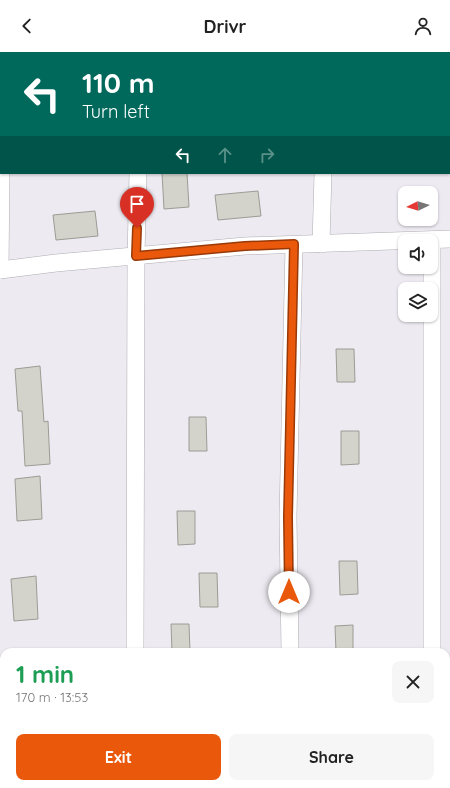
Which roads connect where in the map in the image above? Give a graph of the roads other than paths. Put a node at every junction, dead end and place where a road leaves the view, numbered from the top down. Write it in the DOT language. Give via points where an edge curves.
graph roads {
  1 [pos="1,174"];
  2 [pos="138,174"];
  3 [pos="323,174"];
  4 [pos="438,240"];
  5 [pos="450,240"];
  6 [pos="398,241"];
  7 [pos="294,244"];
  8 [pos="321,244"];
  9 [pos="136,256"];
  10 [pos="0,270"];
  11 [pos="432,274"];
  12 [pos="135,648"];
  13 [pos="290,648"];
  14 [pos="432,648"];
  1 -- 10 [label="street"];
  2 -- 9 [label="street"];
  3 -- 8 [label="street"];
  4 -- 5 [label="street"];
  6 -- 8 [label="street"];
  7 -- 8 [label="street"];
  7 -- 9 [label="street"];
  7 -- 13 [label="street" via="288,517"];
  9 -- 10 [label="street"];
  9 -- 12 [label="street"];
  11 -- 14 [label="street"];
}
